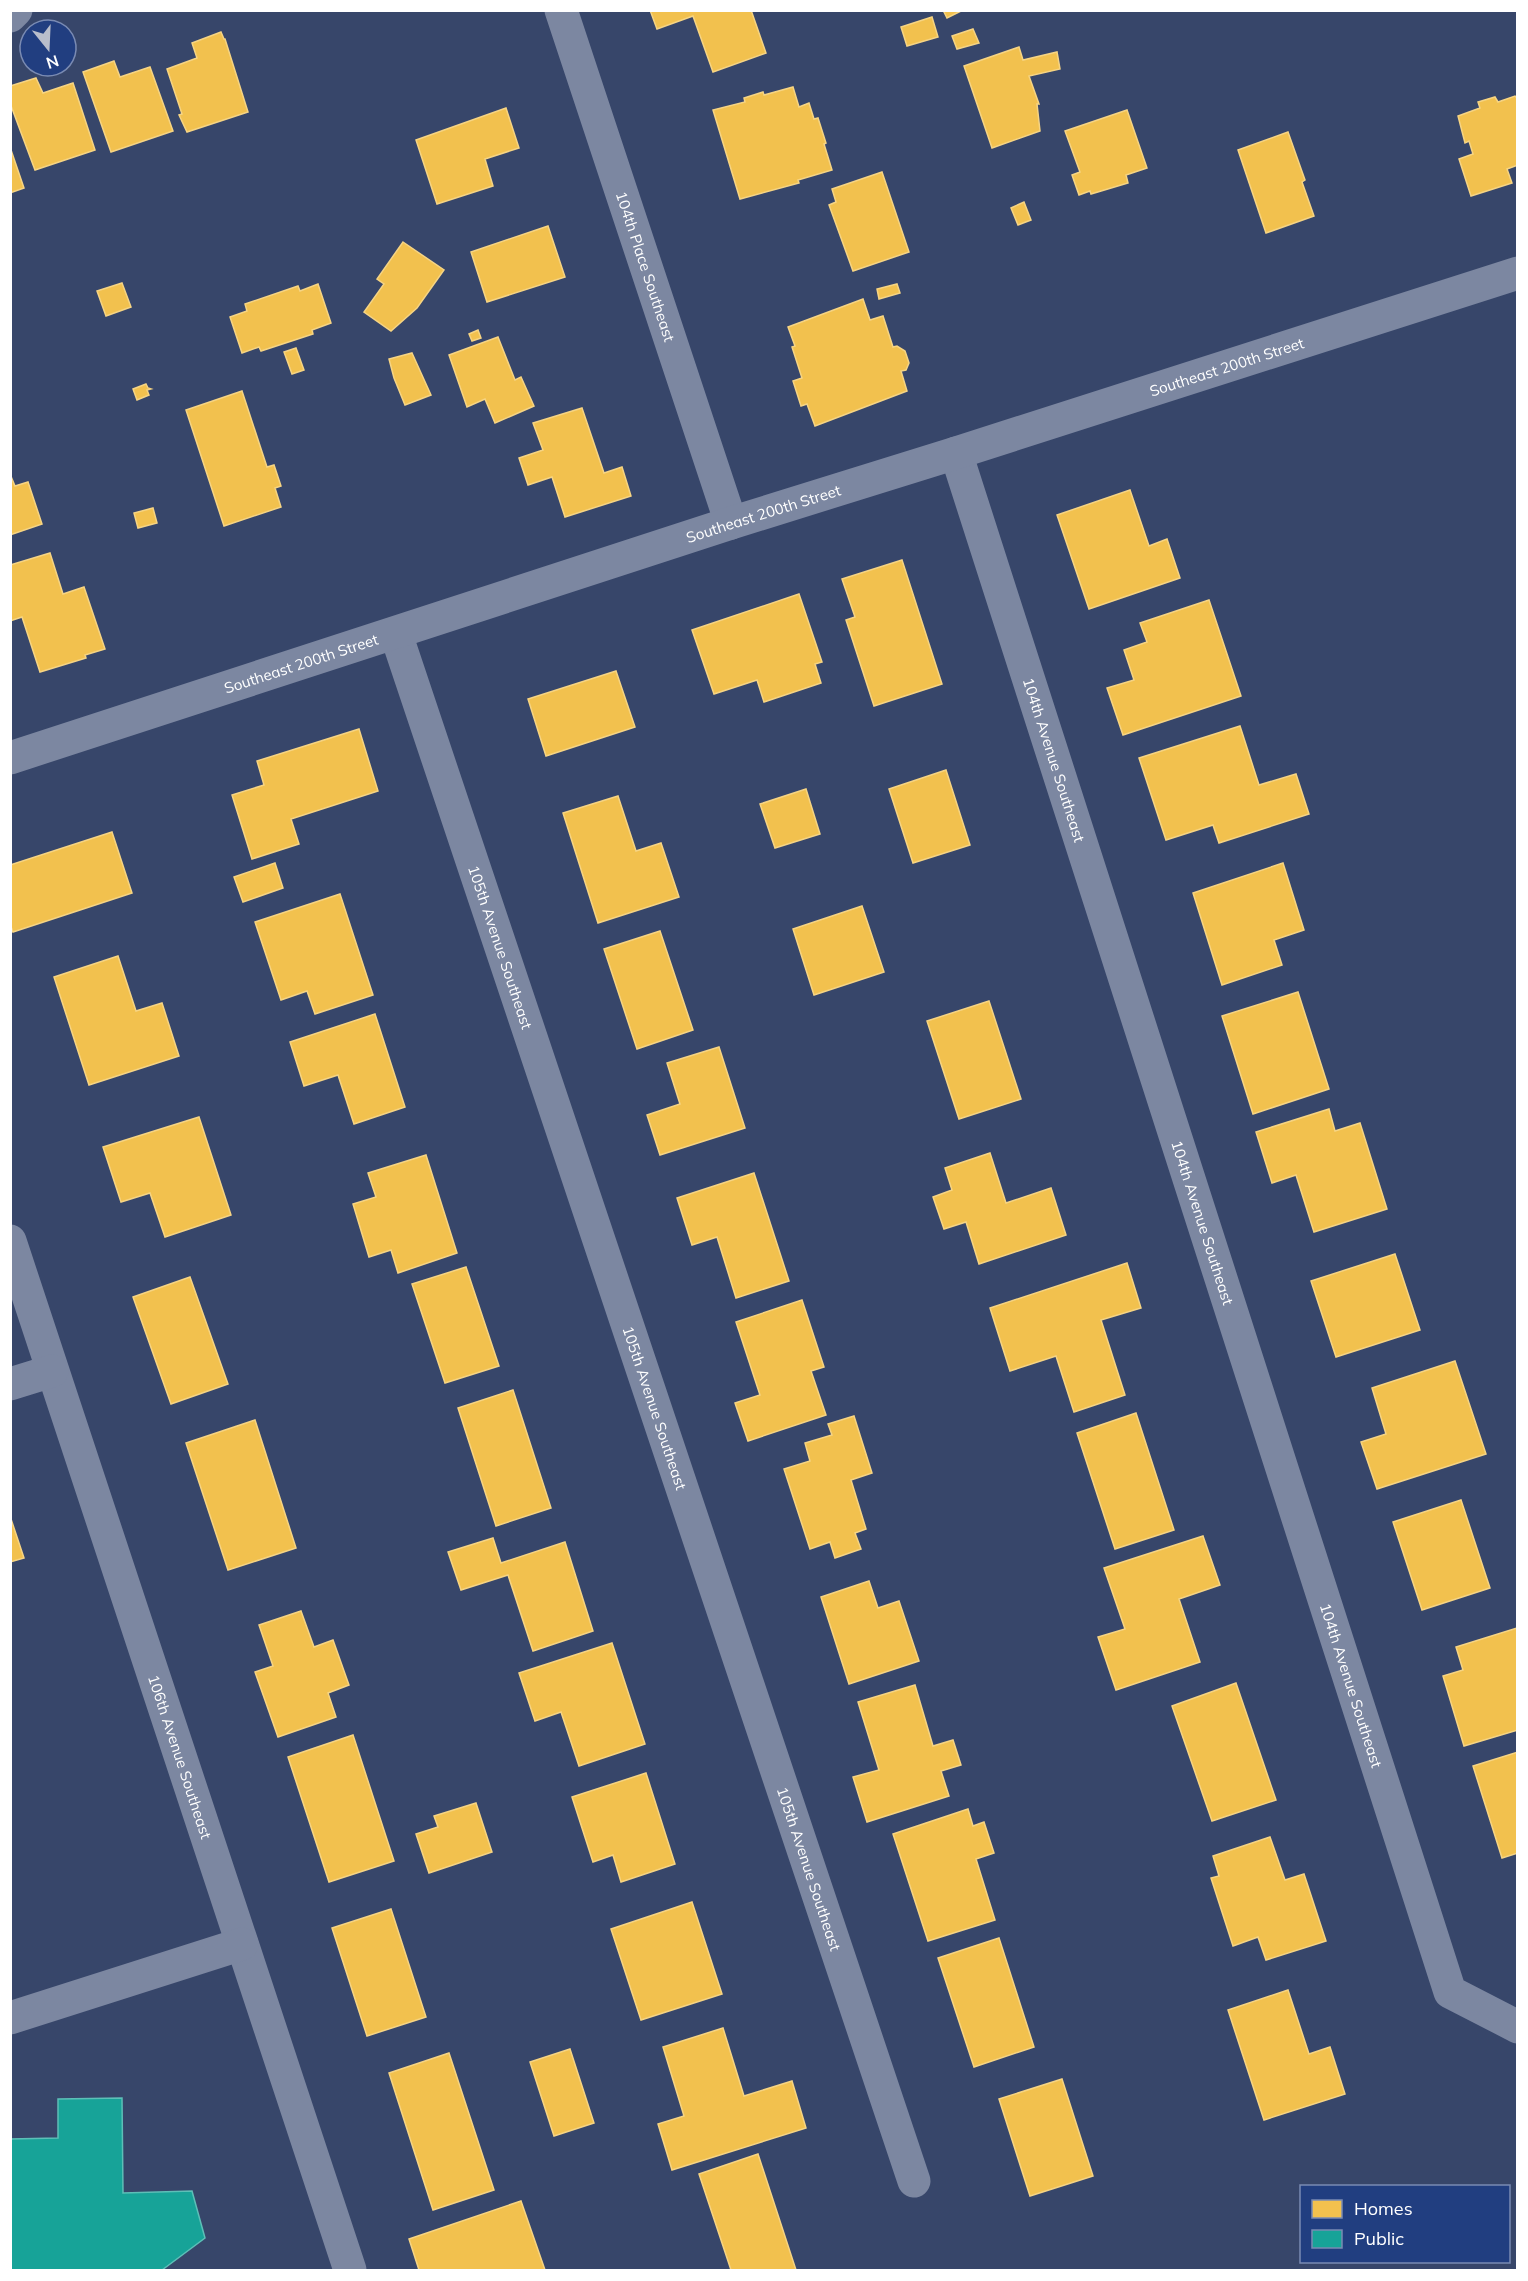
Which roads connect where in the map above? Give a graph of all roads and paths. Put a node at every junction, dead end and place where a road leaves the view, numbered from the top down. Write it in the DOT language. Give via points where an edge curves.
graph roads {
  1 [pos="16,10"];
  2 [pos="561,10"];
  3 [pos="10,16"];
  4 [pos="1518,273"];
  5 [pos="956,453"];
  6 [pos="731,523"];
  7 [pos="396,634"];
  8 [pos="10,758"];
  9 [pos="10,1241"];
  10 [pos="52,1371"];
  11 [pos="10,1384"];
  12 [pos="242,1944"];
  13 [pos="10,2018"];
  14 [pos="1518,2027"];
  15 [pos="914,2181"];
  16 [pos="350,2271"];
  1 -- 3 [label="street"];
  2 -- 6 [label="street, 104th Place Southeast"];
  4 -- 5 [label="street, Southeast 200th Street"];
  5 -- 6 [label="street, Southeast 200th Street"];
  5 -- 14 [label="street, 104th Avenue Southeast" via="1450,1992"];
  6 -- 7 [label="street, Southeast 200th Street"];
  7 -- 8 [label="street, Southeast 200th Street"];
  7 -- 15 [label="street, 105th Avenue Southeast"];
  9 -- 10 [label="street, 106th Avenue Southeast"];
  10 -- 11 [label="street"];
  10 -- 12 [label="street, 106th Avenue Southeast"];
  12 -- 13 [label="street"];
  12 -- 16 [label="street, 106th Avenue Southeast"];
}
